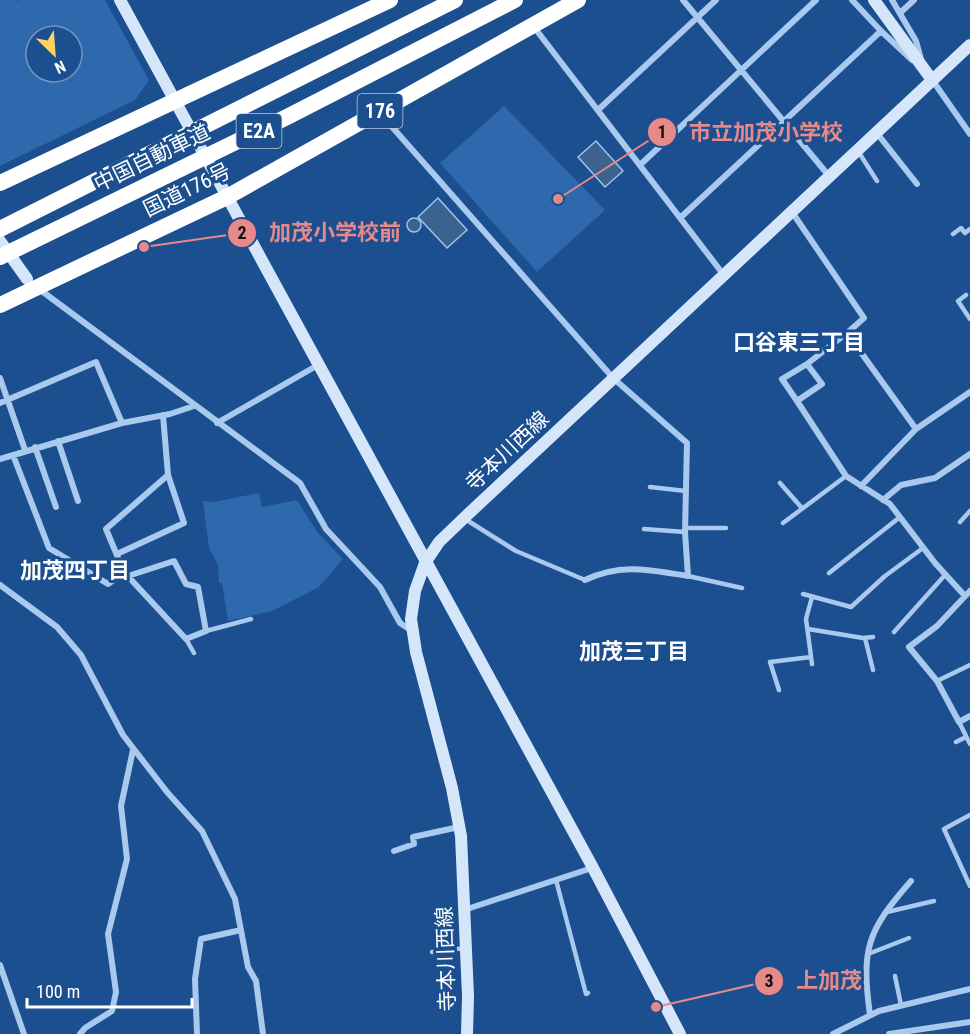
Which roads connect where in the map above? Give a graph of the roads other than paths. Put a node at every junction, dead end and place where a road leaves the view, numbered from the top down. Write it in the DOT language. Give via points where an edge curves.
graph roads {
  1 [pos="120,0"];
  2 [pos="390,0"];
  3 [pos="455,0"];
  4 [pos="515,0"];
  5 [pos="578,0"];
  6 [pos="683,0"];
  7 [pos="716,0"];
  8 [pos="816,0"];
  9 [pos="852,0"];
  10 [pos="874,0"];
  11 [pos="892,0"];
  12 [pos="914,0"];
  13 [pos="900,13"];
  14 [pos="698,17"];
  15 [pos="533,26"];
  16 [pos="881,31"];
  17 [pos="970,45"];
  18 [pos="923,69"];
  19 [pos="741,70"];
  20 [pos="932,80"];
  21 [pos="175,101"];
  22 [pos="598,110"];
  23 [pos="378,112"];
  24 [pos="785,122"];
  25 [pos="876,132"];
  26 [pos="970,134"];
  27 [pos="857,150"];
  28 [pos="640,165"];
  29 [pos="829,176"];
  30 [pos="877,181"];
  31 [pos="0,183"];
  32 [pos="917,184"];
  33 [pos="223,191"];
  34 [pos="792,212"];
  35 [pos="680,218"];
  36 [pos="0,229"];
  37 [pos="970,229"];
  38 [pos="953,234"];
  39 [pos="0,241"];
  40 [pos="0,256"];
  41 [pos="723,274"];
  42 [pos="32,283"];
  43 [pos="966,295"];
  44 [pos="958,301"];
  45 [pos="0,305"];
  46 [pos="951,306"];
  47 [pos="970,319"];
  48 [pos="847,333"];
  49 [pos="807,364"];
  50 [pos="318,365"];
  51 [pos="0,378"];
  52 [pos="613,378"];
  53 [pos="970,392"];
  54 [pos="8,401"];
  55 [pos="797,401"];
  56 [pos="0,403"];
  57 [pos="194,406"];
  58 [pos="163,416"];
  59 [pos="122,423"];
  60 [pos="218,423"];
  61 [pos="916,429"];
  62 [pos="58,441"];
  63 [pos="35,447"];
  64 [pos="25,450"];
  65 [pos="970,454"];
  66 [pos="13,455"];
  67 [pos="0,459"];
  68 [pos="168,475"];
  69 [pos="846,476"];
  70 [pos="780,483"];
  71 [pos="861,486"];
  72 [pos="650,487"];
  73 [pos="686,491"];
  74 [pos="883,500"];
  75 [pos="78,501"];
  76 [pos="56,507"];
  77 [pos="801,507"];
  78 [pos="970,511"];
  79 [pos="900,517"];
  80 [pos="464,518"];
  81 [pos="960,522"];
  82 [pos="783,523"];
  83 [pos="726,528"];
  84 [pos="644,529"];
  85 [pos="685,530"];
  86 [pos="923,548"];
  87 [pos="117,554"];
  88 [pos="425,563"];
  89 [pos="829,573"];
  90 [pos="126,574"];
  91 [pos="945,574"];
  92 [pos="688,576"];
  93 [pos="585,580"];
  94 [pos="0,585"];
  95 [pos="874,586"];
  96 [pos="742,588"];
  97 [pos="880,592"];
  98 [pos="968,593"];
  99 [pos="803,594"];
  100 [pos="812,597"];
  101 [pos="251,619"];
  102 [pos="808,629"];
  103 [pos="206,631"];
  104 [pos="412,631"];
  105 [pos="894,632"];
  106 [pos="873,637"];
  107 [pos="865,638"];
  108 [pos="186,639"];
  109 [pos="194,653"];
  110 [pos="811,657"];
  111 [pos="812,664"];
  112 [pos="970,665"];
  113 [pos="873,670"];
  114 [pos="937,681"];
  115 [pos="779,690"];
  116 [pos="970,716"];
  117 [pos="959,722"];
  118 [pos="966,737"];
  119 [pos="956,742"];
  120 [pos="970,744"];
  121 [pos="133,750"];
  122 [pos="970,814"];
  123 [pos="459,827"];
  124 [pos="394,851"];
  125 [pos="592,866"];
  126 [pos="556,880"];
  127 [pos="911,881"];
  128 [pos="970,886"];
  129 [pos="934,901"];
  130 [pos="464,910"];
  131 [pos="883,913"];
  132 [pos="241,930"];
  133 [pos="909,938"];
  134 [pos="466,948"];
  135 [pos="432,952"];
  136 [pos="868,954"];
  137 [pos="0,965"];
  138 [pos="895,976"];
  139 [pos="970,989"];
  140 [pos="586,994"];
  141 [pos="901,1005"];
  142 [pos="870,1015"];
  143 [pos="969,1022"];
  144 [pos="970,1031"];
  145 [pos="905,1033"];
  146 [pos="24,1034"];
  147 [pos="81,1034"];
  148 [pos="197,1034"];
  149 [pos="263,1034"];
  150 [pos="467,1034"];
  151 [pos="680,1034"];
  152 [pos="833,1034"];
  153 [pos="889,1034"];
  1 -- 21 [label="street"];
  2 -- 21 [label="highway"];
  3 -- 36 [label="highway, 中国自動車道 / E2A"];
  4 -- 40 [label="highway, 中国自動車道 / E2A" via="287,117"];
  5 -- 15 [label="highway, 国道176号 / 176"];
  6 -- 14 [label="street"];
  7 -- 14 [label="street"];
  8 -- 19 [label="street"];
  9 -- 16 [label="street"];
  10 -- 18 [label="street"];
  11 -- 13 [label="street"];
  12 -- 13 [label="street"];
  13 -- 18 [label="street" via="916,41"];
  14 -- 19 [label="street"];
  14 -- 22 [label="street"];
  15 -- 22 [label="street"];
  15 -- 23 [label="highway, 国道176号 / 176"];
  16 -- 18 [label="street"];
  16 -- 24 [label="street"];
  17 -- 20 [label="street, 寺本川西線"];
  18 -- 20 [label="street"];
  19 -- 24 [label="street"];
  19 -- 28 [label="street"];
  20 -- 25 [label="street, 寺本川西線"];
  20 -- 26 [label="street"];
  21 -- 31 [label="highway"];
  21 -- 33 [label="street"];
  22 -- 28 [label="street"];
  23 -- 33 [label="highway, 国道176号 / 176"];
  23 -- 52 [label="street"];
  24 -- 29 [label="street"];
  24 -- 35 [label="street"];
  25 -- 27 [label="street, 寺本川西線"];
  25 -- 32 [label="street"];
  27 -- 29 [label="street, 寺本川西線"];
  27 -- 30 [label="lane"];
  28 -- 35 [label="street"];
  29 -- 34 [label="street, 寺本川西線"];
  33 -- 42 [label="highway, 国道176号 / 176"];
  33 -- 50 [label="street"];
  34 -- 41 [label="street, 寺本川西線"];
  34 -- 48 [label="street" via="864,318"];
  35 -- 41 [label="street"];
  37 -- 38 [label="lane" via="965,233 961,228"];
  39 -- 42 [label="street"];
  41 -- 52 [label="street, 寺本川西線"];
  42 -- 45 [label="highway, 国道176号 / 176"];
  42 -- 57 [label="street"];
  43 -- 44 [label="lane"];
  44 -- 46 [label="lane"];
  44 -- 47 [label="lane"];
  48 -- 49 [label="street"];
  48 -- 61 [label="street"];
  49 -- 55 [label="street" via="822,384"];
  49 -- 55 [label="street" via="782,379"];
  50 -- 60 [label="street"];
  50 -- 88 [label="street"];
  51 -- 54 [label="street"];
  52 -- 73 [label="street" via="687,443"];
  52 -- 80 [label="street, 寺本川西線"];
  53 -- 61 [label="street"];
  54 -- 56 [label="street"];
  54 -- 59 [label="street" via="96,362"];
  54 -- 64 [label="street"];
  55 -- 69 [label="street"];
  57 -- 58 [label="street"];
  57 -- 60 [label="street"];
  58 -- 59 [label="street"];
  58 -- 68 [label="street"];
  59 -- 62 [label="street"];
  60 -- 104 [label="street" via="300,483 326,529 380,587 400,623"];
  61 -- 71 [label="street"];
  62 -- 63 [label="street"];
  62 -- 75 [label="street"];
  63 -- 64 [label="street"];
  63 -- 76 [label="street"];
  64 -- 66 [label="street"];
  65 -- 74 [label="street" via="935,478 901,485"];
  66 -- 67 [label="street"];
  66 -- 90 [label="street" via="49,548 108,584"];
  68 -- 87 [label="street" via="106,529"];
  68 -- 87 [label="street" via="184,523"];
  69 -- 71 [label="street"];
  69 -- 77 [label="lane"];
  70 -- 77 [label="lane"];
  71 -- 74 [label="street"];
  72 -- 73 [label="lane"];
  73 -- 85 [label="street"];
  74 -- 79 [label="street"];
  77 -- 82 [label="lane"];
  78 -- 81 [label="lane"];
  79 -- 86 [label="street"];
  79 -- 89 [label="lane"];
  80 -- 88 [label="street, 寺本川西線" via="439,542"];
  80 -- 93 [label="lane" via="516,551"];
  83 -- 85 [label="lane"];
  84 -- 85 [label="lane"];
  85 -- 92 [label="street"];
  86 -- 91 [label="street"];
  86 -- 95 [label="lane"];
  87 -- 90 [label="street"];
  88 -- 104 [label="street, 寺本川西線" via="414,591"];
  88 -- 125 [label="street"];
  90 -- 103 [label="street" via="174,561 186,584 198,587"];
  90 -- 108 [label="street"];
  91 -- 98 [label="street"];
  91 -- 105 [label="lane"];
  92 -- 93 [label="street" via="631,568 610,570"];
  92 -- 96 [label="lane"];
  94 -- 121 [label="street" via="57,627 81,655"];
  95 -- 97 [label="lane"];
  95 -- 100 [label="lane" via="851,607"];
  98 -- 114 [label="street" via="937,626 909,646"];
  99 -- 100 [label="lane"];
  100 -- 102 [label="lane" via="806,619"];
  101 -- 103 [label="lane"];
  102 -- 107 [label="lane"];
  102 -- 110 [label="lane"];
  103 -- 108 [label="street"];
  104 -- 123 [label="street, 寺本川西線"];
  106 -- 107 [label="lane"];
  107 -- 113 [label="lane"];
  108 -- 109 [label="lane"];
  110 -- 111 [label="lane"];
  110 -- 115 [label="lane" via="770,662"];
  112 -- 114 [label="lane"];
  114 -- 117 [label="street"];
  116 -- 117 [label="street"];
  117 -- 118 [label="lane"];
  118 -- 119 [label="lane"];
  118 -- 120 [label="lane"];
  121 -- 132 [label="street" via="202,831 235,899"];
  121 -- 147 [label="street" via="121,806 127,859 108,934 116,992 112,1011"];
  122 -- 128 [label="lane" via="944,829"];
  123 -- 124 [label="street" via="413,837 414,844"];
  123 -- 130 [label="street, 寺本川西線"];
  125 -- 126 [label="street"];
  125 -- 151 [label="street"];
  126 -- 130 [label="street"];
  126 -- 140 [label="lane"];
  127 -- 131 [label="street"];
  129 -- 131 [label="lane"];
  130 -- 134 [label="street, 寺本川西線"];
  131 -- 136 [label="street"];
  132 -- 148 [label="street" via="201,939 195,980"];
  132 -- 149 [label="street" via="248,967 256,981"];
  133 -- 136 [label="lane"];
  134 -- 135 [label="lane"];
  134 -- 150 [label="street, 寺本川西線"];
  136 -- 142 [label="street"];
  137 -- 146 [label="street"];
  138 -- 141 [label="lane"];
  139 -- 141 [label="street"];
  141 -- 142 [label="street"];
  142 -- 152 [label="street"];
  143 -- 144 [label="street"];
  143 -- 145 [label="street"];
  145 -- 153 [label="street"];
}
